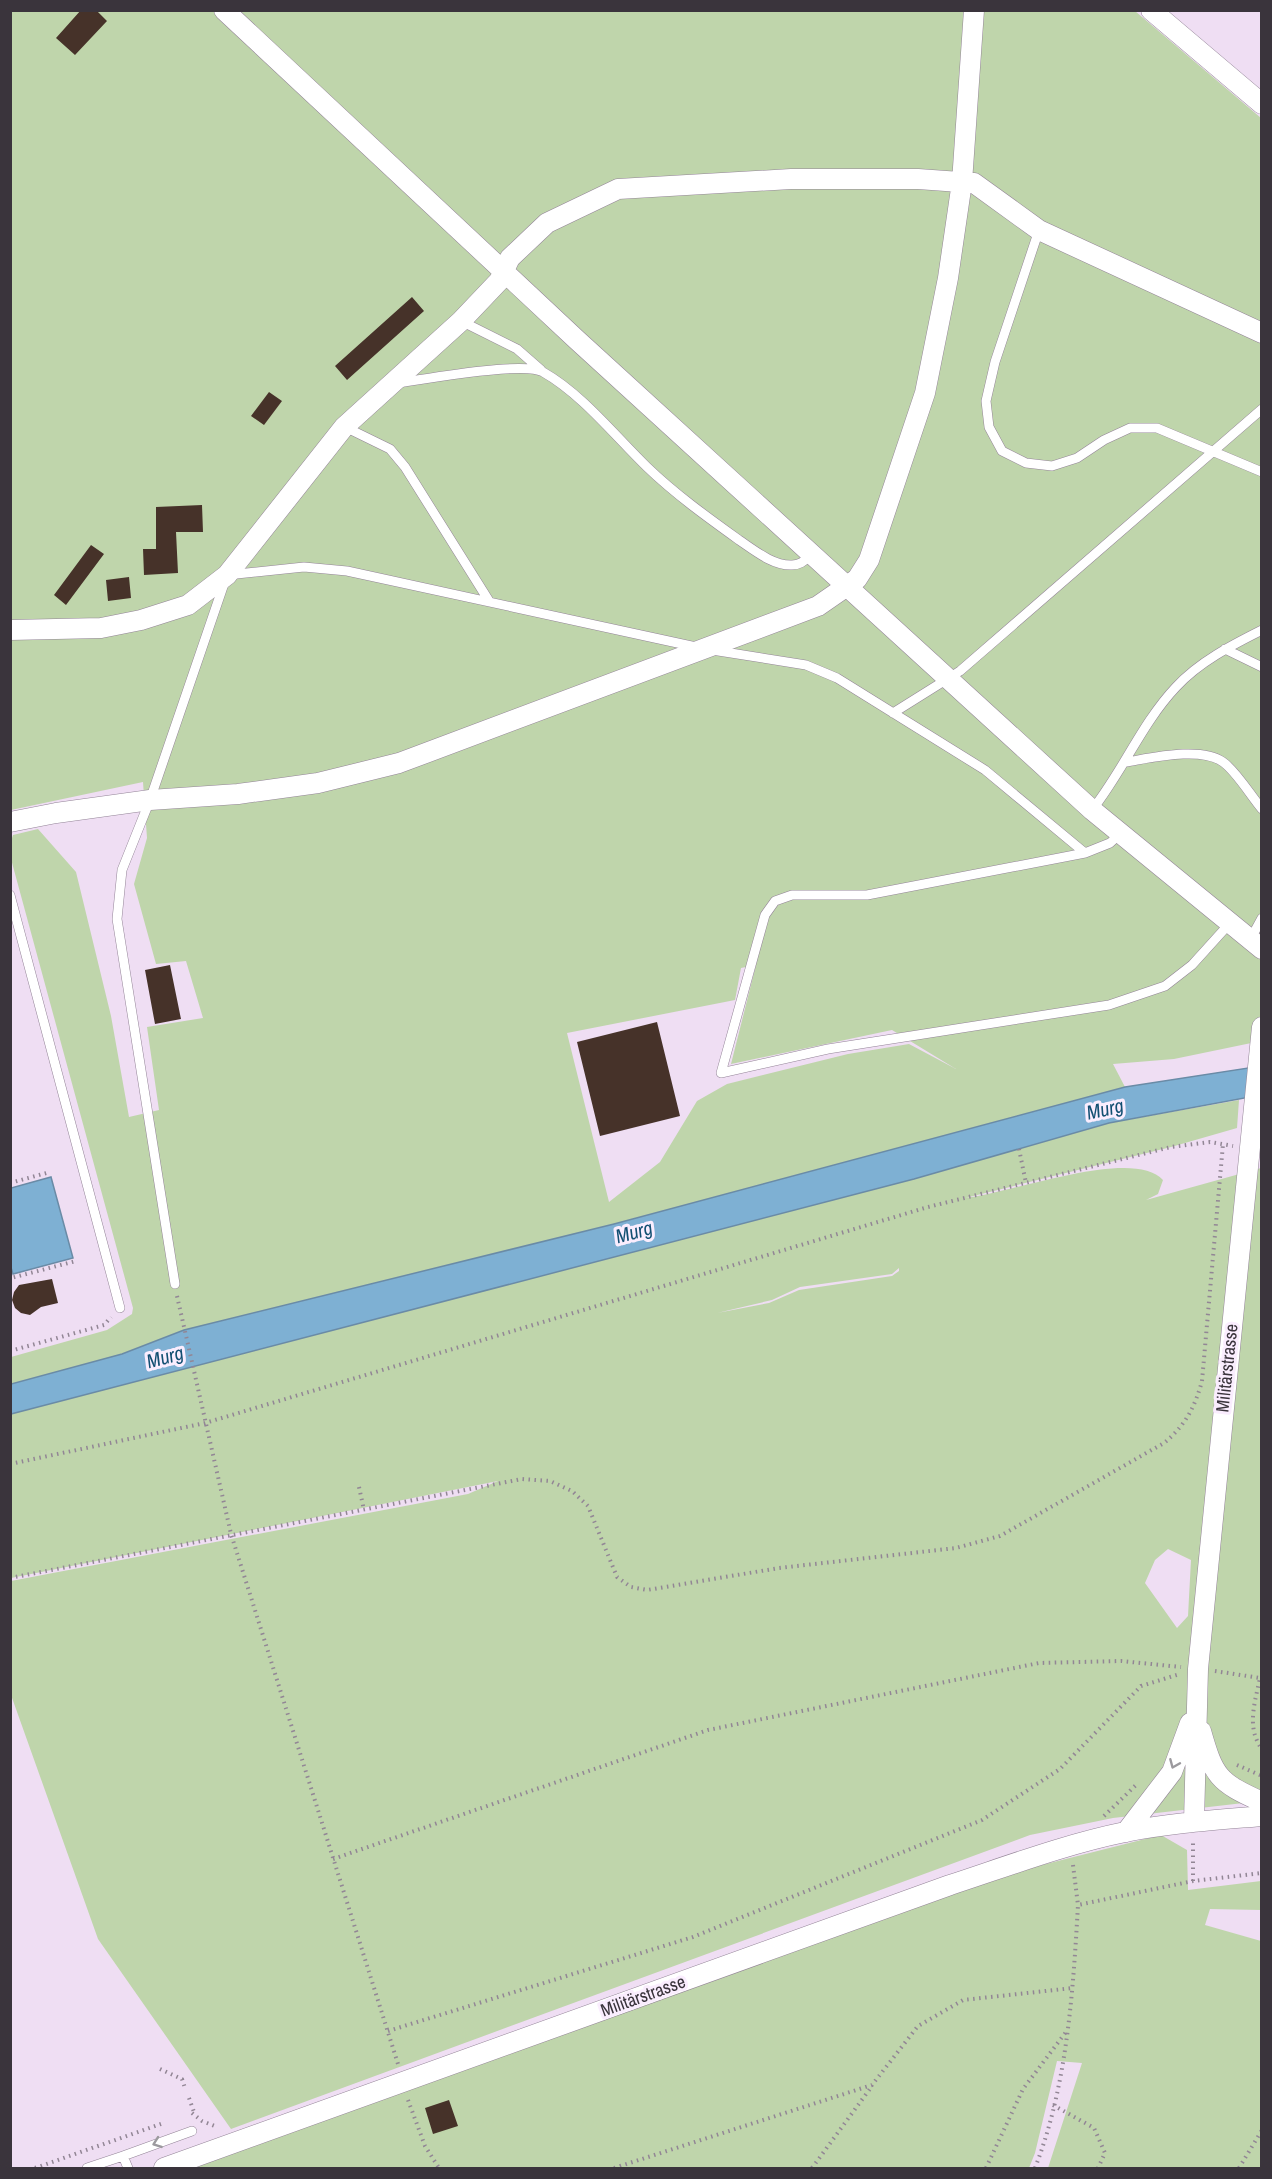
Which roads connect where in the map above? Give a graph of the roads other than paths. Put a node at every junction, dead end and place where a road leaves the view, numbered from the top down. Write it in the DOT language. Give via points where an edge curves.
graph roads {
  1 [pos="224,10"];
  2 [pos="974,10"];
  3 [pos="1151,10"];
  4 [pos="1262,104"];
  5 [pos="962,182"];
  6 [pos="1039,230"];
  7 [pos="504,270"];
  8 [pos="461,321"];
  9 [pos="1262,333"];
  10 [pos="541,370"];
  11 [pos="391,384"];
  12 [pos="1262,409"];
  13 [pos="344,427"];
  14 [pos="1213,451"];
  15 [pos="1262,472"];
  16 [pos="811,555"];
  17 [pos="226,575"];
  18 [pos="848,587"];
  19 [pos="489,601"];
  20 [pos="10,630"];
  21 [pos="1262,630"];
  22 [pos="706,649"];
  23 [pos="1225,649"];
  24 [pos="1262,667"];
  25 [pos="949,679"];
  26 [pos="892,712"];
  27 [pos="1126,762"];
  28 [pos="150,800"];
  29 [pos="1262,809"];
  30 [pos="1092,810"];
  31 [pos="10,822"];
  32 [pos="1120,834"];
  33 [pos="1085,853"];
  34 [pos="10,895"];
  35 [pos="1262,918"];
  36 [pos="1230,923"];
  37 [pos="1256,945"];
  38 [pos="1262,1027"];
  39 [pos="175,1284"];
  40 [pos="120,1308"];
  41 [pos="1195,1710"];
  42 [pos="1262,1802"];
  43 [pos="1262,1816"];
  44 [pos="1194,1821"];
  45 [pos="1126,1832"];
  46 [pos="192,2131"];
  47 [pos="123,2156"];
  48 [pos="87,2169"];
  49 [pos="128,2169"];
  50 [pos="164,2169"];
  1 -- 7 [label="street"];
  2 -- 5 [label="street"];
  3 -- 4 [label="street"];
  5 -- 6 [label="street" via="974,183"];
  5 -- 7 [label="street" via="790,179 618,189 547,223 510,258"];
  5 -- 18 [label="street" via="925,393 869,560"];
  6 -- 9 [label="street"];
  6 -- 14 [label="lane" via="986,401 989,427 1002,451 1026,463 1052,466 1077,459 1130,428 1157,428"];
  7 -- 8 [label="street" via="499,281"];
  7 -- 16 [label="street"];
  8 -- 10 [label="lane" via="517,349"];
  8 -- 11 [label="street"];
  10 -- 11 [label="lane" via="470,372"];
  10 -- 16 [label="lane" via="581,402 695,509 742,542 769,559 790,565 802,563"];
  11 -- 13 [label="street"];
  12 -- 14 [label="lane"];
  13 -- 17 [label="street"];
  13 -- 19 [label="lane" via="390,449 405,467"];
  14 -- 15 [label="lane"];
  14 -- 25 [label="lane"];
  16 -- 18 [label="street"];
  17 -- 19 [label="lane" via="304,567 336,570"];
  17 -- 20 [label="street" via="188,605 141,620 101,628"];
  17 -- 28 [label="lane"];
  18 -- 22 [label="street" via="818,606"];
  18 -- 25 [label="street"];
  19 -- 22 [label="lane"];
  21 -- 23 [label="lane"];
  22 -- 26 [label="lane" via="806,665 837,678"];
  22 -- 28 [label="street" via="399,763 318,783"];
  23 -- 24 [label="lane"];
  23 -- 27 [label="lane" via="1177,686"];
  25 -- 26 [label="lane"];
  25 -- 30 [label="street"];
  26 -- 33 [label="lane" via="985,770"];
  27 -- 29 [label="lane" via="1182,754 1222,761"];
  27 -- 30 [label="lane"];
  28 -- 31 [label="street"];
  28 -- 39 [label="lane" via="122,870 117,919"];
  30 -- 32 [label="street"];
  32 -- 33 [label="lane" via="1110,843"];
  32 -- 36 [label="street"];
  33 -- 36 [label="lane" via="867,895 792,895 775,901 765,915 721,1073 828,1049 1109,1005 1165,986 1192,965"];
  34 -- 40 [label="lane"];
  35 -- 37 [label="lane"];
  36 -- 37 [label="street"];
  38 -- 41 [label="street, Militärstrasse"];
  41 -- 42 [label="street, Militärstrasse" via="1211,1766 1228,1786"];
  41 -- 44 [label="street, Militärstrasse"];
  41 -- 45 [label="street, Militärstrasse, one-way" via="1172,1772"];
  43 -- 44 [label="street, Militärstrasse"];
  44 -- 45 [label="street, Militärstrasse"];
  45 -- 50 [label="street, Militärstrasse" via="950,1885"];
  46 -- 47 [label="lane, one-way"];
  47 -- 48 [label="lane"];
  47 -- 49 [label="lane"];
}
